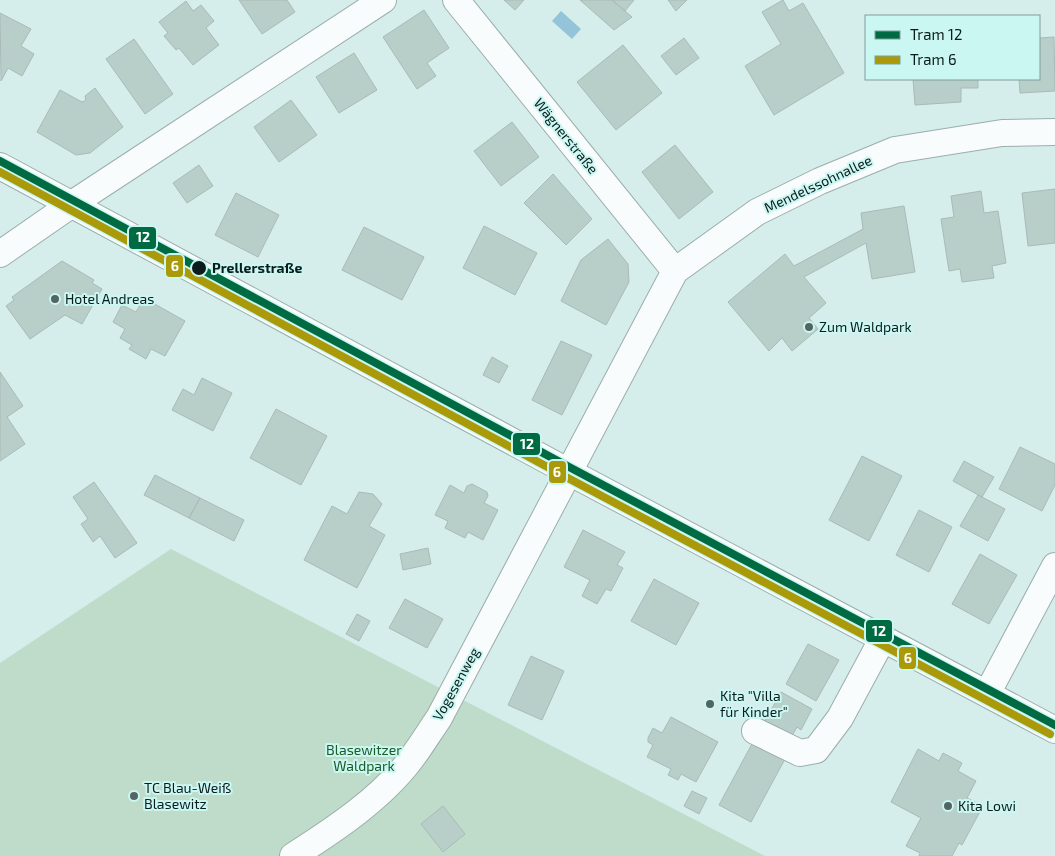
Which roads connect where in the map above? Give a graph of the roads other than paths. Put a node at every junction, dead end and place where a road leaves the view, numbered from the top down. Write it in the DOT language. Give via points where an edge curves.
graph roads {
  1 [pos="383,0"];
  2 [pos="456,0"];
  3 [pos="1055,132"];
  4 [pos="0,166"];
  5 [pos="71,204"];
  6 [pos="0,254"];
  7 [pos="675,272"];
  8 [pos="569,472"];
  9 [pos="1055,566"];
  10 [pos="883,638"];
  11 [pos="987,694"];
  12 [pos="1055,730"];
  13 [pos="755,731"];
  14 [pos="293,856"];
  1 -- 5 [label="street"];
  2 -- 7 [label="street, Wägnerstraße"];
  3 -- 7 [label="street, Mendelssohnallee" via="1002,134 895,150 757,212"];
  4 -- 5 [label="street"];
  5 -- 6 [label="street"];
  5 -- 8 [label="street"];
  7 -- 8 [label="street, Mendelssohnallee"];
  8 -- 10 [label="street"];
  8 -- 14 [label="street, Vogesenweg" via="439,718 410,760 377,795 348,819"];
  9 -- 11 [label="street"];
  10 -- 11 [label="street"];
  10 -- 13 [label="street" via="840,718 816,750 800,753"];
  11 -- 12 [label="street"];
}
